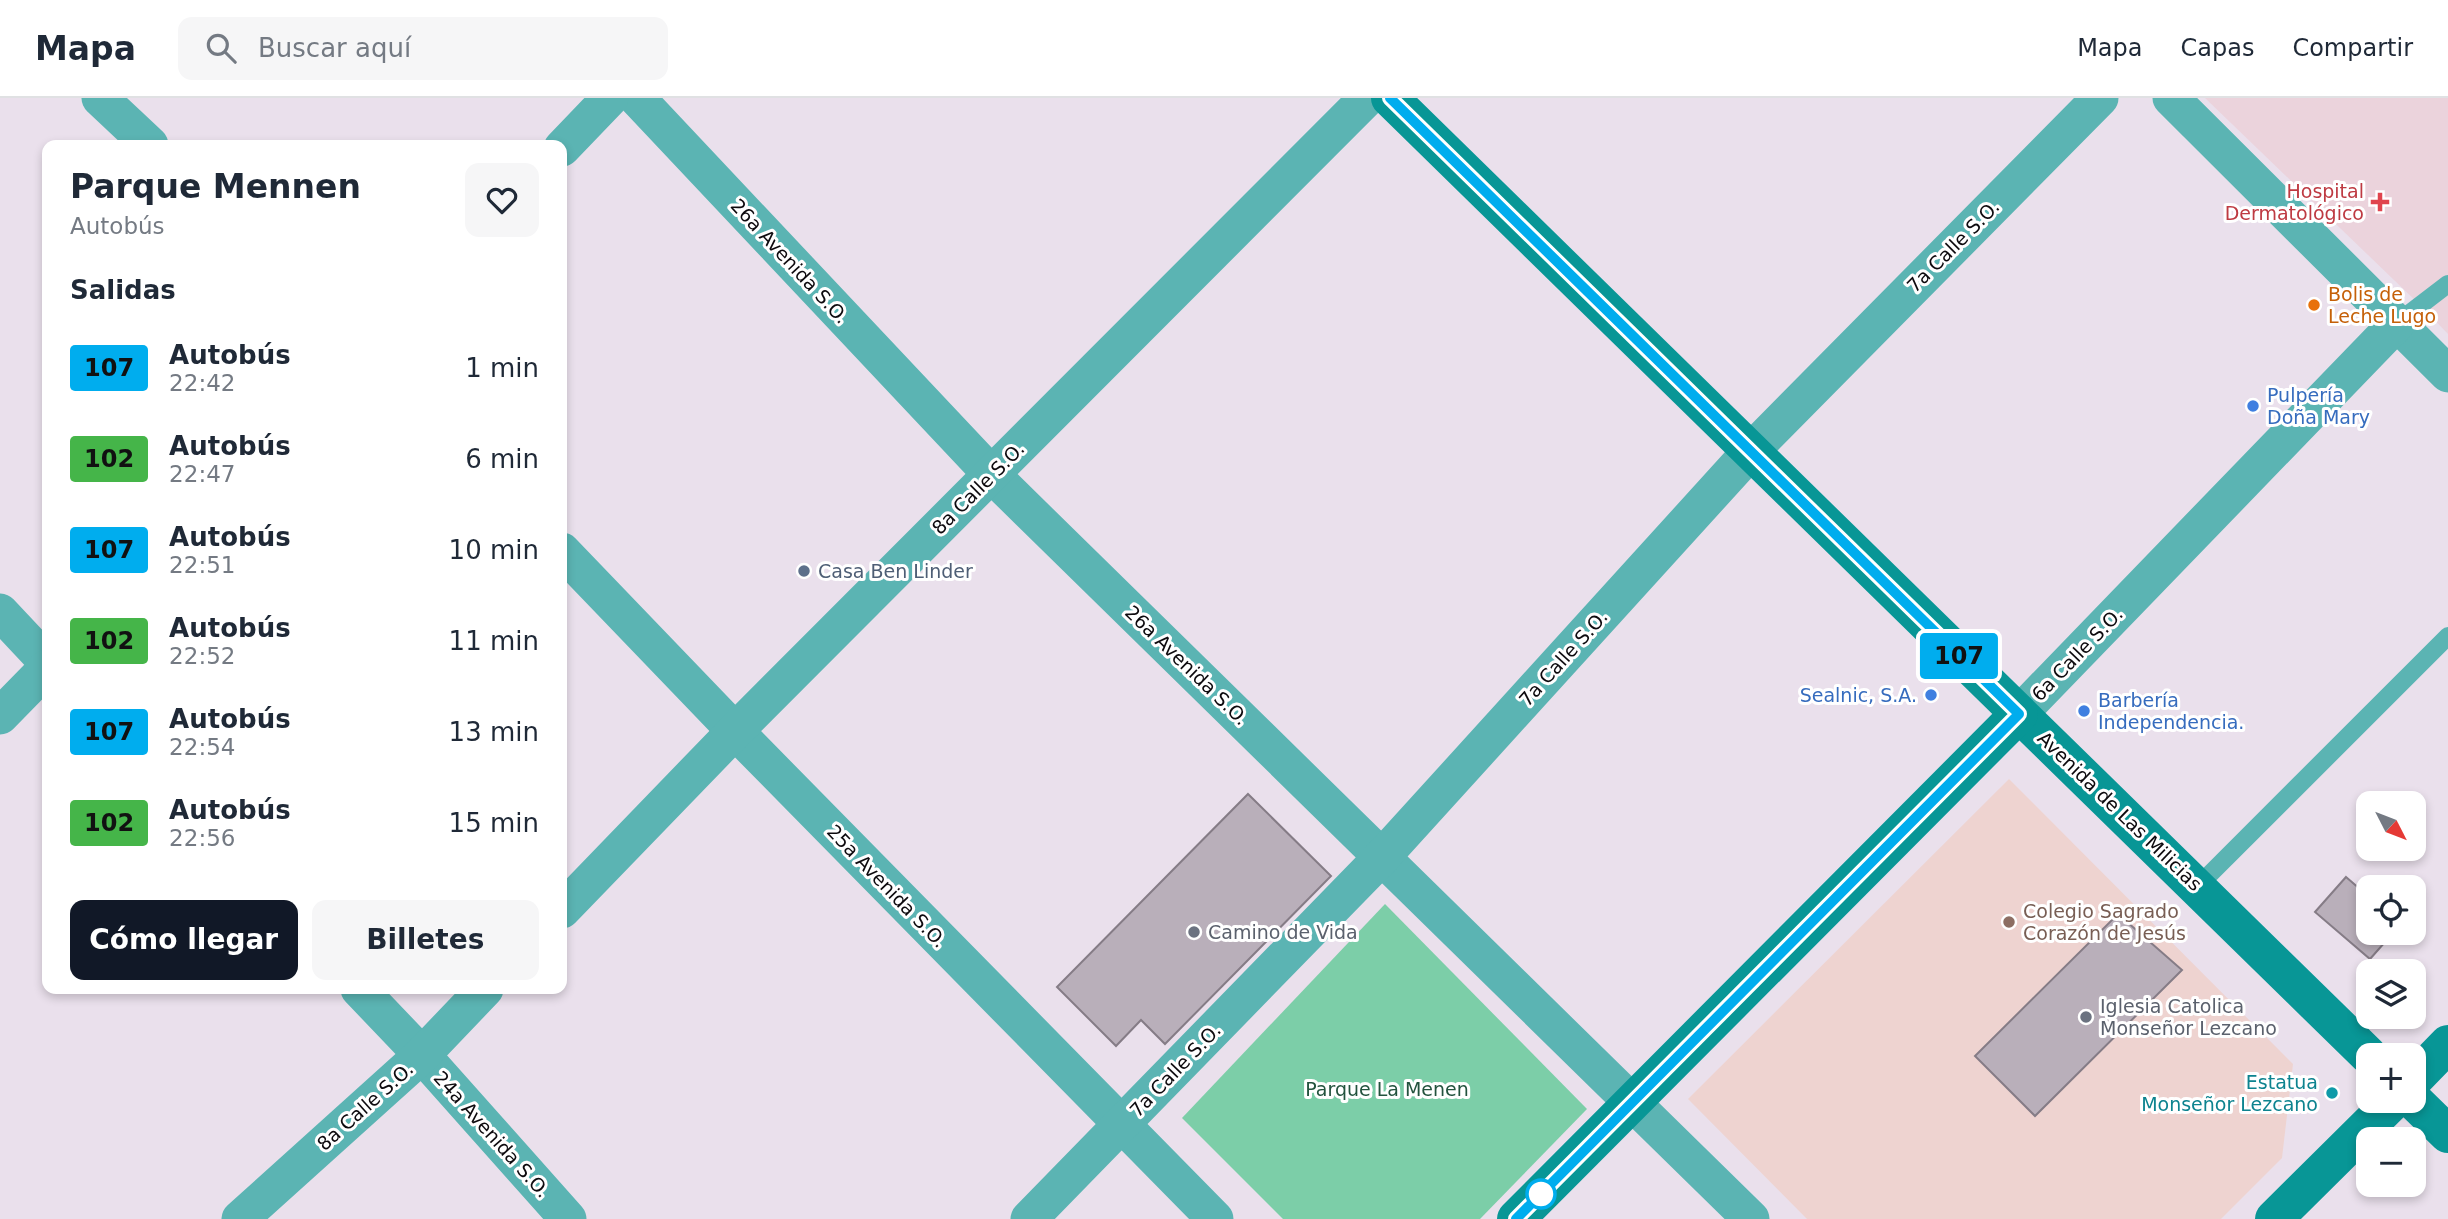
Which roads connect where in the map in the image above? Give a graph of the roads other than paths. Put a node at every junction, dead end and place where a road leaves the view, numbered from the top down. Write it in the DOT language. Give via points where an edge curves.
graph roads {
  1 [pos="100,98"];
  2 [pos="610,98"];
  3 [pos="637,98"];
  4 [pos="1367,98"];
  5 [pos="1390,98"];
  6 [pos="2099,98"];
  7 [pos="2171,98"];
  8 [pos="145,140"];
  9 [pos="567,143"];
  10 [pos="2448,284"];
  11 [pos="2397,323"];
  12 [pos="2448,374"];
  13 [pos="1750,452"];
  14 [pos="992,475"];
  15 [pos="567,556"];
  16 [pos="0,612"];
  17 [pos="2448,636"];
  18 [pos="42,657"];
  19 [pos="42,673"];
  20 [pos="2019,714"];
  21 [pos="0,716"];
  22 [pos="735,731"];
  23 [pos="1383,856"];
  24 [pos="2197,887"];
  25 [pos="567,905"];
  26 [pos="364,994"];
  27 [pos="480,994"];
  28 [pos="2356,1043"];
  29 [pos="2448,1044"];
  30 [pos="422,1055"];
  31 [pos="2426,1067"];
  32 [pos="1632,1101"];
  33 [pos="2381,1113"];
  34 [pos="2426,1113"];
  35 [pos="1121,1125"];
  36 [pos="2448,1134"];
  37 [pos="240,1219"];
  38 [pos="568,1219"];
  39 [pos="1029,1219"];
  40 [pos="1215,1219"];
  41 [pos="1516,1219"];
  42 [pos="1751,1219"];
  43 [pos="2274,1219"];
  1 -- 8 [label="street"];
  2 -- 9 [label="street"];
  3 -- 14 [label="street, 26a Avenida S.O."];
  4 -- 14 [label="street, 8a Calle S.O."];
  5 -- 13 [label="main road, Avenida de Las Milicias"];
  6 -- 13 [label="street, 7a Calle S.O."];
  7 -- 11 [label="street"];
  10 -- 11 [label="lane"];
  11 -- 12 [label="street"];
  11 -- 20 [label="street, 6a Calle S.O."];
  13 -- 20 [label="main road, Avenida de Las Milicias"];
  13 -- 23 [label="street, 7a Calle S.O."];
  14 -- 22 [label="street, 8a Calle S.O."];
  14 -- 23 [label="street, 26a Avenida S.O."];
  15 -- 22 [label="street, 25a Avenida S.O."];
  16 -- 18 [label="street"];
  17 -- 24 [label="lane"];
  19 -- 21 [label="street"];
  20 -- 24 [label="main road, Avenida de Las Milicias"];
  20 -- 32 [label="main road, 6a Calle S.O."];
  22 -- 25 [label="street, 8a Calle S.O."];
  22 -- 35 [label="street, 25a Avenida S.O."];
  23 -- 32 [label="street, 26a Avenida S.O."];
  23 -- 35 [label="street, 7a Calle S.O."];
  24 -- 28 [label="main road, Avenida de Las Milicias"];
  26 -- 30 [label="street, 24a Avenida S.O."];
  27 -- 30 [label="street, 8a Calle S.O."];
  29 -- 31 [label="main road"];
  30 -- 37 [label="street, 8a Calle S.O."];
  30 -- 38 [label="street, 24a Avenida S.O."];
  32 -- 41 [label="main road, 6a Calle S.O."];
  32 -- 42 [label="street, 26a Avenida S.O."];
  33 -- 43 [label="main road"];
  34 -- 36 [label="main road"];
  35 -- 39 [label="street, 7a Calle S.O."];
  35 -- 40 [label="street, 25a Avenida S.O."];
}
